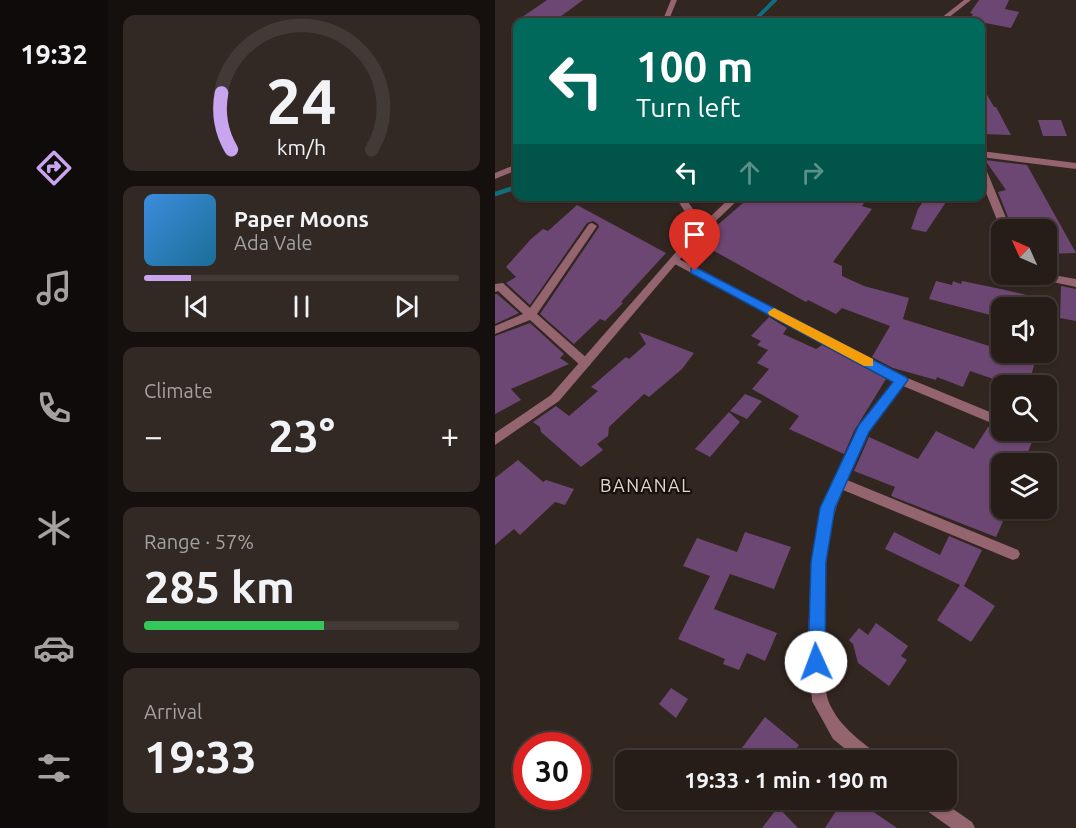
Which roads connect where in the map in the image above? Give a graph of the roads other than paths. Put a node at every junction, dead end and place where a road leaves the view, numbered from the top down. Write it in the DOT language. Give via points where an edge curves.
graph roads {
  1 [pos="674,0"];
  2 [pos="967,0"];
  3 [pos="667,18"];
  4 [pos="944,18"];
  5 [pos="985,155"];
  6 [pos="1076,166"];
  7 [pos="513,169"];
  8 [pos="495,176"];
  9 [pos="985,179"];
  10 [pos="682,201"];
  11 [pos="733,201"];
  12 [pos="1001,219"];
  13 [pos="592,226"];
  14 [pos="695,236"];
  15 [pos="675,260"];
  16 [pos="1057,280"];
  17 [pos="1076,284"];
  18 [pos="495,288"];
  19 [pos="531,315"];
  20 [pos="495,330"];
  21 [pos="585,363"];
  22 [pos="901,380"];
  23 [pos="991,419"];
  24 [pos="495,440"];
  25 [pos="841,483"];
  26 [pos="1013,554"];
  27 [pos="859,750"];
  28 [pos="940,810"];
  29 [pos="966,828"];
  1 -- 3 [label="street"];
  2 -- 4 [label="street"];
  5 -- 6 [label="street"];
  7 -- 8 [label="street"];
  9 -- 12 [label="street"];
  10 -- 14 [label="street" via="690,212"];
  11 -- 14 [label="street"];
  13 -- 19 [label="street"];
  14 -- 15 [label="street"];
  15 -- 21 [label="street"];
  15 -- 22 [label="street"];
  16 -- 17 [label="street"];
  18 -- 19 [label="street" via="499,286"];
  19 -- 20 [label="street"];
  19 -- 21 [label="street"];
  21 -- 24 [label="street" via="555,398"];
  22 -- 23 [label="street"];
  22 -- 25 [label="street" via="864,429"];
  25 -- 26 [label="street"];
  25 -- 27 [label="street" via="828,508 818,562 815,642 820,701 839,733"];
  28 -- 29 [label="street"];
}
